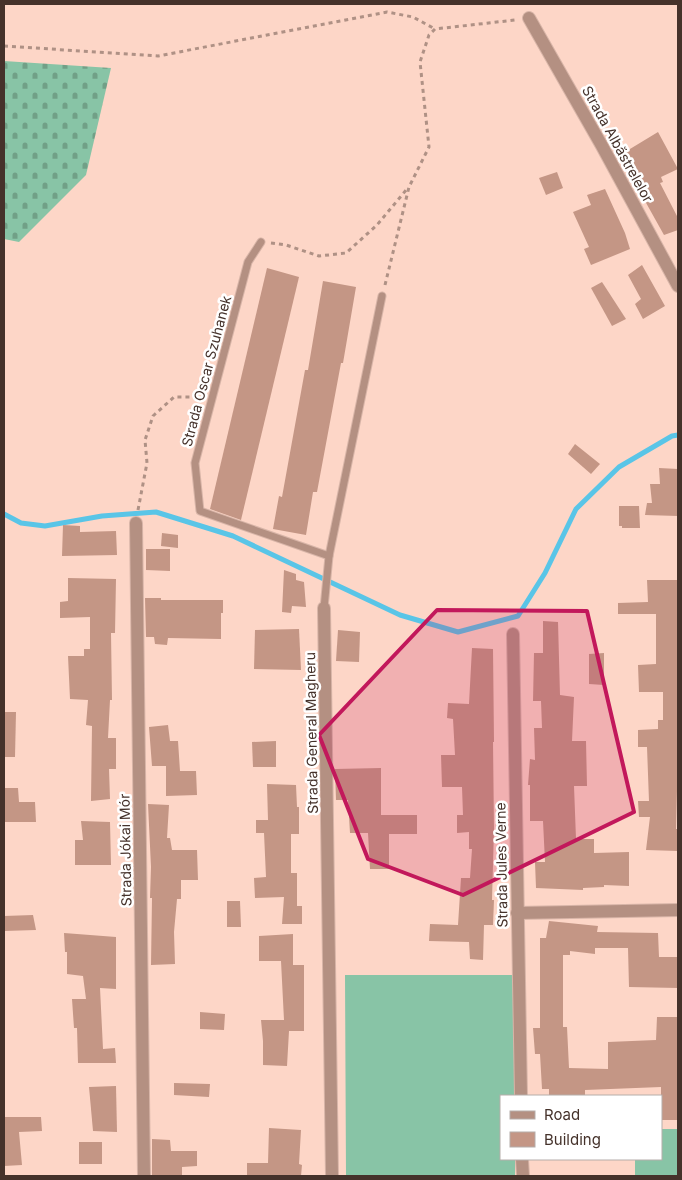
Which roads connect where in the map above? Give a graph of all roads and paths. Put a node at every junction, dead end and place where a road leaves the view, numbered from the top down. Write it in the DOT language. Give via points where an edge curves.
graph roads {
  1 [pos="529,18"];
  2 [pos="435,29"];
  3 [pos="4,46"];
  4 [pos="409,187"];
  5 [pos="261,242"];
  6 [pos="678,286"];
  7 [pos="382,296"];
  8 [pos="212,396"];
  9 [pos="136,523"];
  10 [pos="329,556"];
  11 [pos="324,608"];
  12 [pos="513,634"];
  13 [pos="678,910"];
  14 [pos="517,913"];
  15 [pos="521,1095"];
  16 [pos="522,1160"];
  17 [pos="144,1176"];
  18 [pos="332,1176"];
  19 [pos="523,1176"];
  1 -- 2 [label="path"];
  1 -- 6 [label="street, Strada Albăstrelelor"];
  2 -- 3 [label="path" via="413,17 387,12 158,56"];
  2 -- 4 [label="path" via="429,36 420,62 428,148"];
  4 -- 5 [label="path" via="377,225 346,253 319,256 286,245"];
  4 -- 7 [label="path"];
  5 -- 8 [label="lane, Strada Oscar Szuhanek" via="248,262"];
  7 -- 10 [label="lane, Strada General Magheru"];
  8 -- 9 [label="path" via="174,397 153,416 145,440 147,463"];
  8 -- 10 [label="lane, Strada Oscar Szuhanek" via="195,463 200,510"];
  9 -- 17 [label="street, Strada Jókai Mór"];
  10 -- 11 [label="lane, Strada General Magheru"];
  11 -- 18 [label="street, Strada General Magheru"];
  12 -- 14 [label="street, Strada Jules Verne"];
  13 -- 14 [label="street"];
  14 -- 15 [label="street, Strada Jules Verne"];
  16 -- 19 [label="street"];
}
